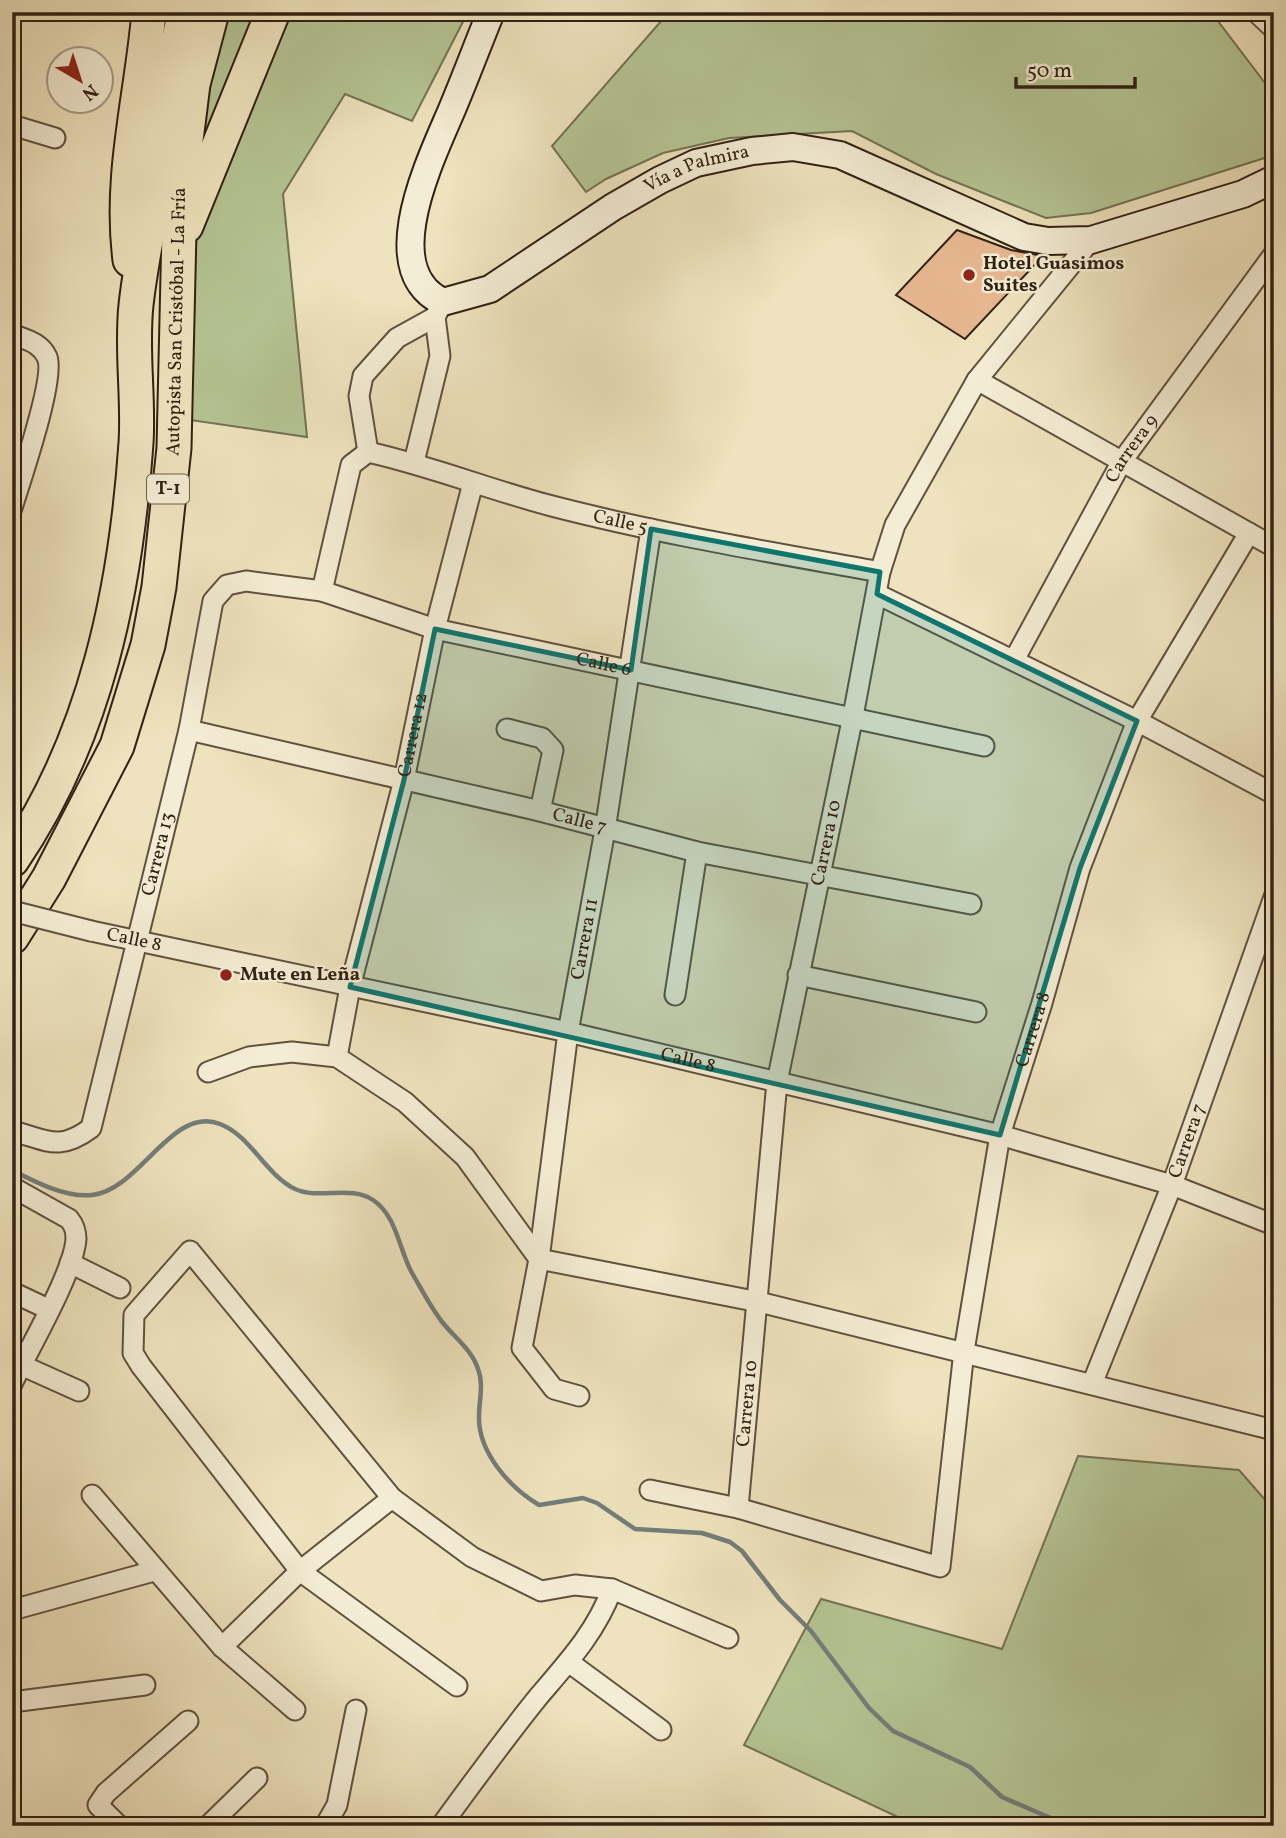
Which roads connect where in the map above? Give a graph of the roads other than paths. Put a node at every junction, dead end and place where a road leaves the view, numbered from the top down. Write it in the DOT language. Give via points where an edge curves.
graph roads {
  1 [pos="149,12"];
  2 [pos="185,12"];
  3 [pos="212,12"];
  4 [pos="273,12"];
  5 [pos="491,12"];
  6 [pos="1256,12"];
  7 [pos="1274,29"];
  8 [pos="12,125"];
  9 [pos="55,138"];
  10 [pos="1274,179"];
  11 [pos="1091,240"];
  12 [pos="179,241"];
  13 [pos="1274,254"];
  14 [pos="136,307"];
  15 [pos="439,310"];
  16 [pos="12,334"];
  17 [pos="977,380"];
  18 [pos="368,452"];
  19 [pos="1122,461"];
  20 [pos="414,462"];
  21 [pos="473,483"];
  22 [pos="12,508"];
  23 [pos="651,529"];
  24 [pos="1249,533"];
  25 [pos="1274,547"];
  26 [pos="880,572"];
  27 [pos="227,585"];
  28 [pos="321,591"];
  29 [pos="877,594"];
  30 [pos="435,629"];
  31 [pos="1014,660"];
  32 [pos="631,670"];
  33 [pos="853,716"];
  34 [pos="1137,721"];
  35 [pos="507,729"];
  36 [pos="188,730"];
  37 [pos="984,746"];
  38 [pos="404,780"];
  39 [pos="1274,794"];
  40 [pos="540,811"];
  41 [pos="605,830"];
  42 [pos="698,852"];
  43 [pos="12,860"];
  44 [pos="820,874"];
  45 [pos="1274,897"];
  46 [pos="971,904"];
  47 [pos="12,911"];
  48 [pos="12,937"];
  49 [pos="138,941"];
  50 [pos="798,975"];
  51 [pos="350,986"];
  52 [pos="675,995"];
  53 [pos="976,1012"];
  54 [pos="568,1032"];
  55 [pos="337,1057"];
  56 [pos="208,1072"];
  57 [pos="777,1082"];
  58 [pos="12,1130"];
  59 [pos="1000,1135"];
  60 [pos="1172,1185"];
  61 [pos="12,1187"];
  62 [pos="1274,1225"];
  63 [pos="539,1259"];
  64 [pos="70,1263"];
  65 [pos="120,1288"];
  66 [pos="12,1292"];
  67 [pos="759,1302"];
  68 [pos="48,1309"];
  69 [pos="964,1351"];
  70 [pos="21,1365"];
  71 [pos="12,1384"];
  72 [pos="1092,1384"];
  73 [pos="79,1391"];
  74 [pos="579,1396"];
  75 [pos="1274,1430"];
  76 [pos="650,1490"];
  77 [pos="92,1495"];
  78 [pos="392,1498"];
  79 [pos="738,1508"];
  80 [pos="154,1571"];
  81 [pos="300,1571"];
  82 [pos="612,1589"];
  83 [pos="12,1611"];
  84 [pos="728,1638"];
  85 [pos="222,1647"];
  86 [pos="570,1662"];
  87 [pos="145,1685"];
  88 [pos="457,1686"];
  89 [pos="12,1702"];
  90 [pos="295,1710"];
  91 [pos="356,1710"];
  92 [pos="188,1721"];
  93 [pos="660,1730"];
  94 [pos="257,1778"];
  95 [pos="119,1826"];
  96 [pos="208,1826"];
  97 [pos="325,1826"];
  98 [pos="441,1826"];
  1 -- 14 [label="highway" via="128,157 127,235"];
  2 -- 14 [label="highway, Autopista San Cristóbal - La Fría / T-1" via="170,71"];
  3 -- 12 [label="highway, Autopista San Cristóbal - La Fría / T-1" via="193,85 180,188"];
  4 -- 12 [label="highway"];
  5 -- 15 [label="street" via="417,195 413,269"];
  6 -- 7 [label="street"];
  8 -- 9 [label="street"];
  10 -- 11 [label="street, Vía a Palmira" via="1243,194"];
  11 -- 15 [label="street, Vía a Palmira" via="1024,237 840,155 793,147 752,151 696,163 660,180 490,289"];
  11 -- 17 [label="street, Carrera 10"];
  12 -- 48 [label="highway, Autopista San Cristóbal - La Fría / T-1" via="174,449 148,645 117,746 49,878"];
  13 -- 19 [label="street, Carrera 9"];
  14 -- 43 [label="highway, Autopista San Cristóbal - La Fría / T-1" via="136,441 124,562 104,652 68,758 32,831"];
  15 -- 18 [label="street" via="397,338 363,376 359,396"];
  15 -- 20 [label="street" via="440,356"];
  16 -- 22 [label="street" via="38,344 48,359 47,383"];
  17 -- 19 [label="street"];
  17 -- 26 [label="street, Carrera 10" via="895,524"];
  18 -- 20 [label="street, Calle 5"];
  18 -- 28 [label="street" via="351,465"];
  19 -- 24 [label="street"];
  19 -- 31 [label="street, Carrera 9"];
  20 -- 21 [label="street, Calle 5"];
  21 -- 23 [label="street, Calle 5"];
  21 -- 30 [label="street, Carrera 12"];
  23 -- 26 [label="street, Calle 5"];
  23 -- 32 [label="street, Carrera 11"];
  24 -- 25 [label="street"];
  24 -- 34 [label="street, Carrera 8"];
  26 -- 29 [label="street, Carrera 10"];
  27 -- 28 [label="street, Calle 6" via="246,581"];
  27 -- 36 [label="street, Carrera 13" via="213,601"];
  28 -- 30 [label="street, Calle 6"];
  29 -- 31 [label="street"];
  29 -- 33 [label="street, Carrera 10"];
  30 -- 32 [label="street, Calle 6"];
  30 -- 38 [label="street, Carrera 12"];
  31 -- 34 [label="street"];
  32 -- 33 [label="street, Calle 6"];
  32 -- 41 [label="street, Carrera 11"];
  33 -- 37 [label="street, Calle 6"];
  33 -- 44 [label="street, Carrera 10"];
  34 -- 39 [label="street"];
  34 -- 59 [label="street, Carrera 8" via="1080,869"];
  35 -- 40 [label="street" via="542,738 553,750"];
  36 -- 38 [label="street, Calle 7"];
  36 -- 49 [label="street, Carrera 13"];
  38 -- 40 [label="street, Calle 7"];
  38 -- 51 [label="street, Carrera 12"];
  40 -- 41 [label="street, Calle 7"];
  41 -- 42 [label="street, Calle 7"];
  41 -- 54 [label="street, Carrera 11"];
  42 -- 44 [label="street, Calle 7"];
  42 -- 52 [label="street"];
  44 -- 46 [label="street, Calle 7"];
  44 -- 50 [label="street, Carrera 10"];
  45 -- 60 [label="street, Carrera 7"];
  47 -- 49 [label="street, Calle 8, bridge"];
  49 -- 51 [label="street, Calle 8"];
  49 -- 58 [label="street, Carrera 13" via="90,1128 73,1141 57,1143"];
  50 -- 53 [label="street"];
  50 -- 57 [label="street, Carrera 10"];
  51 -- 54 [label="street, Calle 8"];
  51 -- 55 [label="street, Carrera 12"];
  54 -- 57 [label="street, Calle 8"];
  54 -- 63 [label="street, Carrera 11"];
  55 -- 56 [label="street" via="292,1052 249,1057"];
  55 -- 63 [label="street" via="405,1102 465,1157"];
  57 -- 59 [label="street, Calle 8"];
  57 -- 67 [label="street, Carrera 10"];
  59 -- 60 [label="street, Calle 8"];
  59 -- 69 [label="street, Carrera 8"];
  60 -- 62 [label="street, Calle 8"];
  60 -- 72 [label="street, Carrera 7"];
  61 -- 64 [label="street" via="75,1226"];
  63 -- 67 [label="street"];
  63 -- 74 [label="street, Carrera 11" via="522,1348 554,1389"];
  64 -- 65 [label="street"];
  64 -- 68 [label="street"];
  66 -- 68 [label="street"];
  67 -- 69 [label="street"];
  67 -- 79 [label="street, Carrera 10"];
  68 -- 70 [label="street"];
  69 -- 72 [label="street"];
  69 -- 79 [label="street, Carrera 8" via="940,1567"];
  70 -- 71 [label="street"];
  70 -- 73 [label="street"];
  72 -- 75 [label="street"];
  76 -- 79 [label="street"];
  77 -- 80 [label="street"];
  78 -- 81 [label="street"];
  78 -- 81 [label="street" via="190,1251 134,1315 133,1353"];
  78 -- 82 [label="street" via="472,1556 541,1591 575,1585"];
  80 -- 83 [label="street"];
  80 -- 85 [label="street"];
  81 -- 85 [label="street"];
  81 -- 88 [label="street"];
  82 -- 84 [label="street"];
  82 -- 86 [label="street" via="603,1613"];
  85 -- 90 [label="street"];
  86 -- 93 [label="street"];
  86 -- 98 [label="street"];
  87 -- 89 [label="street"];
  91 -- 97 [label="street" via="337,1805"];
  92 -- 95 [label="street" via="98,1805"];
  94 -- 96 [label="street"];
}
